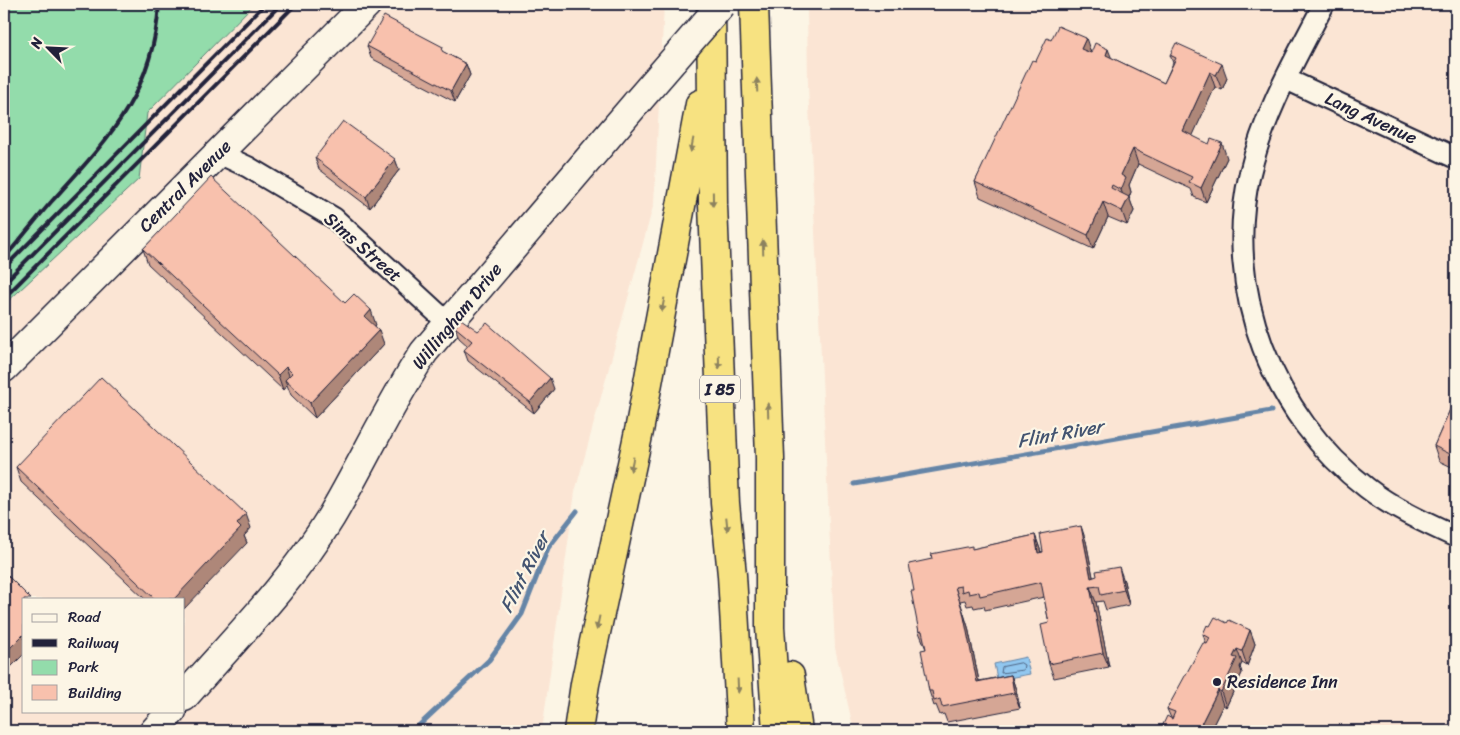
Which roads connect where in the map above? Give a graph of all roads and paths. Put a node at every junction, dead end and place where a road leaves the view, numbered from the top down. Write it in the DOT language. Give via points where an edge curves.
graph roads {
  1 [pos="367,4"];
  2 [pos="711,4"];
  3 [pos="722,4"];
  4 [pos="754,4"];
  5 [pos="1324,4"];
  6 [pos="711,46"];
  7 [pos="1286,79"];
  8 [pos="218,153"];
  9 [pos="1456,158"];
  10 [pos="448,323"];
  11 [pos="4,368"];
  12 [pos="770,458"];
  13 [pos="1456,537"];
  14 [pos="185,696"];
  15 [pos="171,712"];
  16 [pos="154,731"];
  17 [pos="578,731"];
  18 [pos="741,731"];
  19 [pos="777,731"];
  20 [pos="798,731"];
  1 -- 8 [label="street, Central Avenue"];
  2 -- 6 [label="highway, I 85"];
  3 -- 10 [label="street, Willingham Drive, bridge"];
  12 -- 4 [label="highway, one-way"];
  5 -- 7 [label="street"];
  6 -- 17 [label="highway, one-way" via="641,421 585,684"];
  6 -- 18 [label="highway, I 85, one-way" via="713,204 725,503"];
  7 -- 9 [label="street, Lang Avenue"];
  7 -- 13 [label="street" via="1263,127 1250,174 1243,222 1244,271 1253,319 1265,353 1293,408 1326,451 1366,488 1412,517"];
  8 -- 10 [label="street, Sims Street" via="334,218"];
  8 -- 11 [label="street, Central Avenue"];
  10 -- 14 [label="street, Willingham Drive" via="424,352 398,393 330,519 288,578"];
  12 -- 19 [label="highway" via="770,627"];
  12 -- 20 [label="highway" via="792,702"];
  15 -- 16 [label="street"];
}
